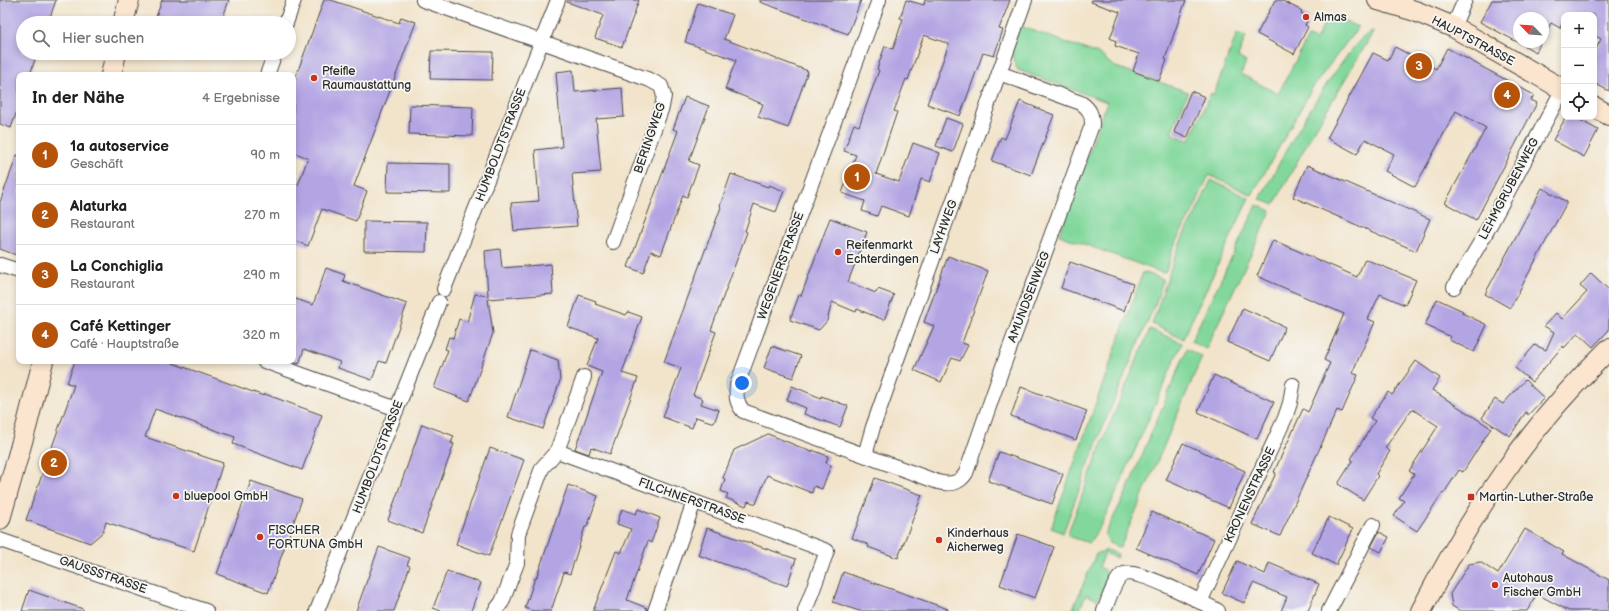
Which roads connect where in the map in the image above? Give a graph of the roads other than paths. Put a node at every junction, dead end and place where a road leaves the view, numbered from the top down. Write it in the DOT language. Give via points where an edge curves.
graph roads {
  1 [pos="129,0"];
  2 [pos="294,0"];
  3 [pos="423,0"];
  4 [pos="558,0"];
  5 [pos="879,0"];
  6 [pos="1025,0"];
  7 [pos="1378,0"];
  8 [pos="1465,0"];
  9 [pos="125,16"];
  10 [pos="288,16"];
  11 [pos="1452,27"];
  12 [pos="541,43"];
  13 [pos="114,60"];
  14 [pos="272,60"];
  15 [pos="112,72"];
  16 [pos="268,72"];
  17 [pos="999,73"];
  18 [pos="1561,89"];
  19 [pos="1561,94"];
  20 [pos="1597,109"];
  21 [pos="1609,115"];
  22 [pos="612,242"];
  23 [pos="0,265"];
  24 [pos="16,271"];
  25 [pos="1454,287"];
  26 [pos="444,289"];
  27 [pos="439,302"];
  28 [pos="1609,349"];
  29 [pos="42,364"];
  30 [pos="272,364"];
  31 [pos="584,377"];
  32 [pos="1294,385"];
  33 [pos="397,409"];
  34 [pos="557,451"];
  35 [pos="865,455"];
  36 [pos="694,502"];
  37 [pos="0,519"];
  38 [pos="1373,525"];
  39 [pos="0,540"];
  40 [pos="1200,602"];
  41 [pos="206,611"];
  42 [pos="318,611"];
  43 [pos="495,611"];
  44 [pos="655,611"];
  45 [pos="805,611"];
  46 [pos="1104,611"];
  47 [pos="1218,611"];
  48 [pos="1329,611"];
  49 [pos="1421,611"];
  1 -- 9 [label="main road"];
  2 -- 10 [label="street"];
  3 -- 12 [label="street"];
  4 -- 12 [label="street, HUMBOLDTSTRASSE"];
  5 -- 35 [label="street, WEGENERSTRASSE" via="755,335 736,397 743,411"];
  6 -- 17 [label="street, LAYHWEG"];
  7 -- 11 [label="main road, HAUPTSTRASSE" via="1415,11"];
  8 -- 11 [label="street"];
  11 -- 18 [label="main road, HAUPTSTRASSE"];
  12 -- 22 [label="street, BERINGWEG" via="661,86 664,96 662,107"];
  12 -- 26 [label="street, HUMBOLDTSTRASSE"];
  13 -- 15 [label="main road"];
  14 -- 16 [label="street"];
  17 -- 35 [label="street, LAYHWEG" via="875,419"];
  17 -- 35 [label="street, AMUNDSENWEG" via="1081,103 1088,108 1092,116 1092,125 962,479 948,485"];
  19 -- 25 [label="street, LEHMGRUBENWEG"];
  20 -- 21 [label="main road"];
  23 -- 24 [label="street"];
  27 -- 33 [label="street, HUMBOLDTSTRASSE"];
  28 -- 49 [label="main road" via="1575,384 1521,448 1472,519"];
  29 -- 37 [label="main road"];
  30 -- 33 [label="street"];
  31 -- 34 [label="street"];
  32 -- 40 [label="street, KRONENSTRASSE" via="1285,418"];
  33 -- 42 [label="street, HUMBOLDTSTRASSE"];
  34 -- 36 [label="street, FILCHNERSTRASSE"];
  34 -- 43 [label="street" via="542,468 518,534 517,563 502,602"];
  36 -- 44 [label="street"];
  36 -- 45 [label="street, FILCHNERSTRASSE" via="827,551"];
  38 -- 48 [label="street"];
  39 -- 41 [label="street, GAUSSSTRASSE"];
  40 -- 46 [label="street" via="1139,575 1124,574 1115,585"];
  40 -- 47 [label="street"];
}
